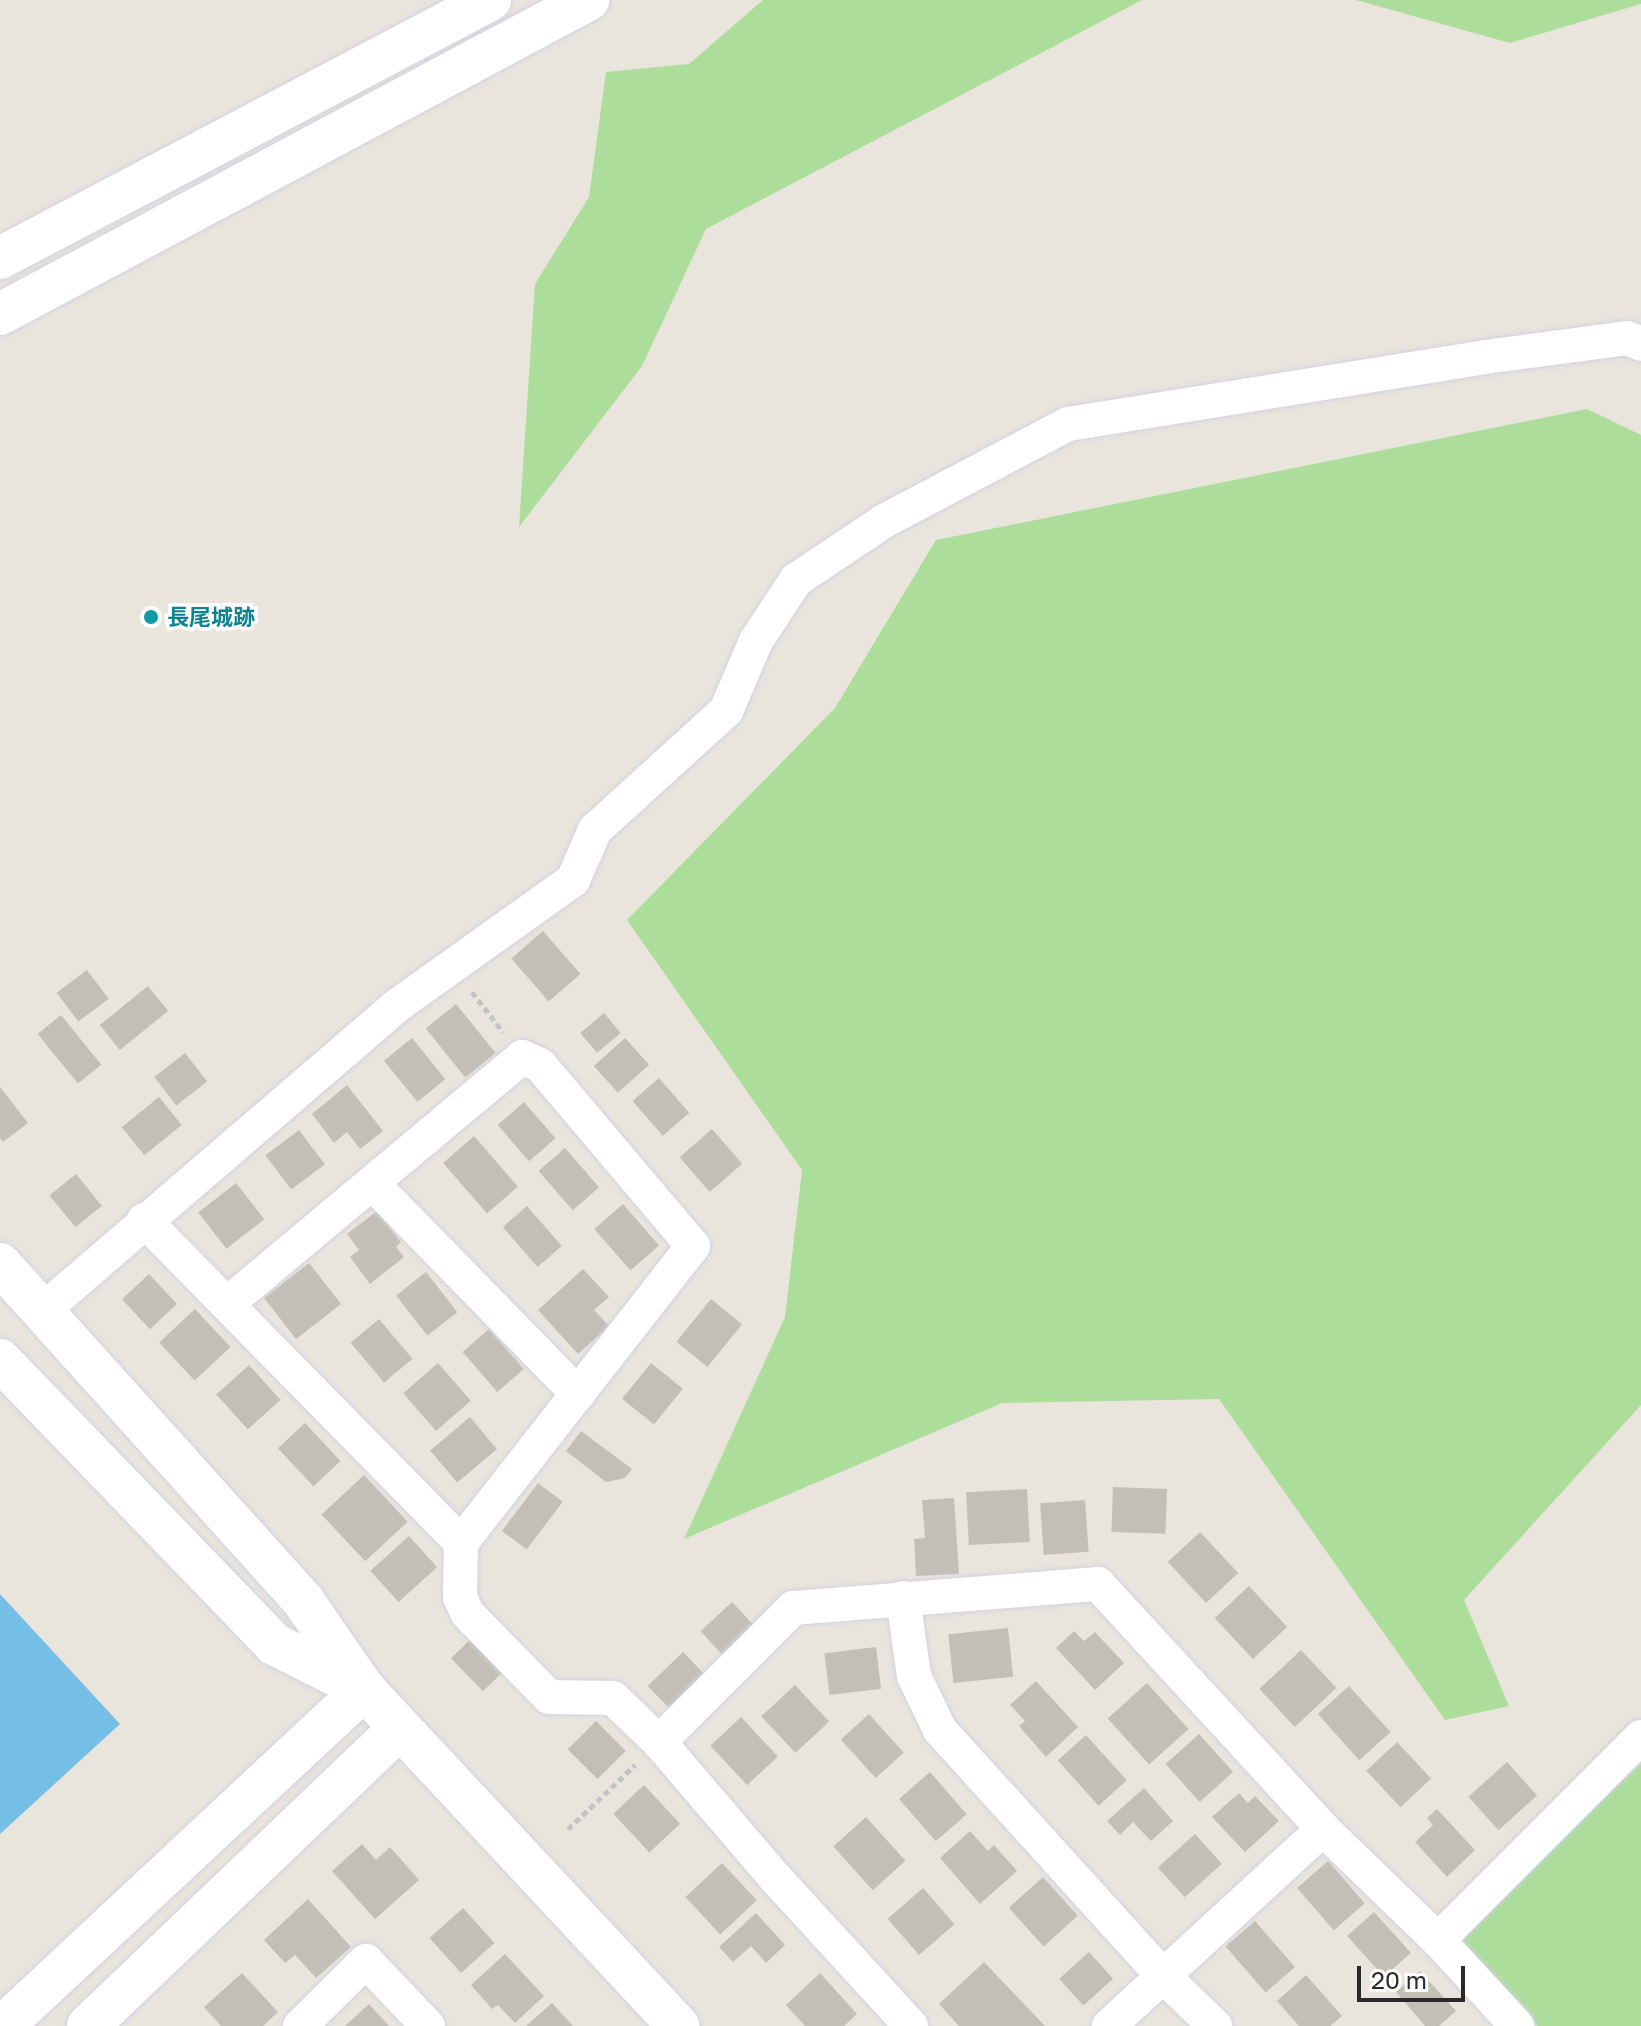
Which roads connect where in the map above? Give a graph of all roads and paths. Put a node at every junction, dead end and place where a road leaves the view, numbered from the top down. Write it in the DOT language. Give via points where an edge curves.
graph roads {
  1 [pos="490,0"];
  2 [pos="588,0"];
  3 [pos="0,258"];
  4 [pos="0,314"];
  5 [pos="1641,344"];
  6 [pos="452,966"];
  7 [pos="522,1057"];
  8 [pos="372,1183"];
  9 [pos="144,1220"];
  10 [pos="0,1264"];
  11 [pos="227,1304"];
  12 [pos="42,1311"];
  13 [pos="0,1360"];
  14 [pos="578,1394"];
  15 [pos="461,1543"];
  16 [pos="903,1598"];
  17 [pos="364,1689"];
  18 [pos="400,1728"];
  19 [pos="1641,1737"];
  20 [pos="659,1742"];
  21 [pos="568,1829"];
  22 [pos="1323,1829"];
  23 [pos="1438,1940"];
  24 [pos="1162,1975"];
  25 [pos="3,2026"];
  26 [pos="88,2026"];
  27 [pos="300,2026"];
  28 [pos="428,2026"];
  29 [pos="678,2026"];
  30 [pos="911,2026"];
  31 [pos="1109,2026"];
  32 [pos="1215,2026"];
  33 [pos="1517,2026"];
  1 -- 3 [label="street"];
  2 -- 4 [label="street"];
  5 -- 6 [label="street" via="1627,338 1485,357 1068,424 1039,439 884,521 796,580 756,641 726,711 595,830 573,880"];
  6 -- 7 [label="path"];
  6 -- 9 [label="street" via="395,1007"];
  7 -- 8 [label="street"];
  7 -- 14 [label="street" via="540,1065 693,1246"];
  8 -- 11 [label="street"];
  8 -- 14 [label="street"];
  9 -- 11 [label="street"];
  9 -- 12 [label="street"];
  10 -- 12 [label="street"];
  11 -- 15 [label="street"];
  12 -- 17 [label="street" via="304,1602"];
  13 -- 17 [label="street" via="274,1644"];
  14 -- 15 [label="street"];
  15 -- 20 [label="street" via="460,1597 467,1613 549,1697 613,1698"];
  16 -- 20 [label="street" via="793,1608"];
  16 -- 22 [label="street" via="1098,1584"];
  16 -- 24 [label="street" via="914,1676 940,1730"];
  17 -- 18 [label="street"];
  17 -- 25 [label="street"];
  18 -- 26 [label="street"];
  18 -- 29 [label="street"];
  19 -- 23 [label="street"];
  20 -- 21 [label="path"];
  20 -- 30 [label="street"];
  22 -- 23 [label="street"];
  22 -- 24 [label="street"];
  23 -- 33 [label="street"];
  24 -- 31 [label="street"];
  24 -- 32 [label="street"];
  27 -- 28 [label="street" via="366,1961"];
}
